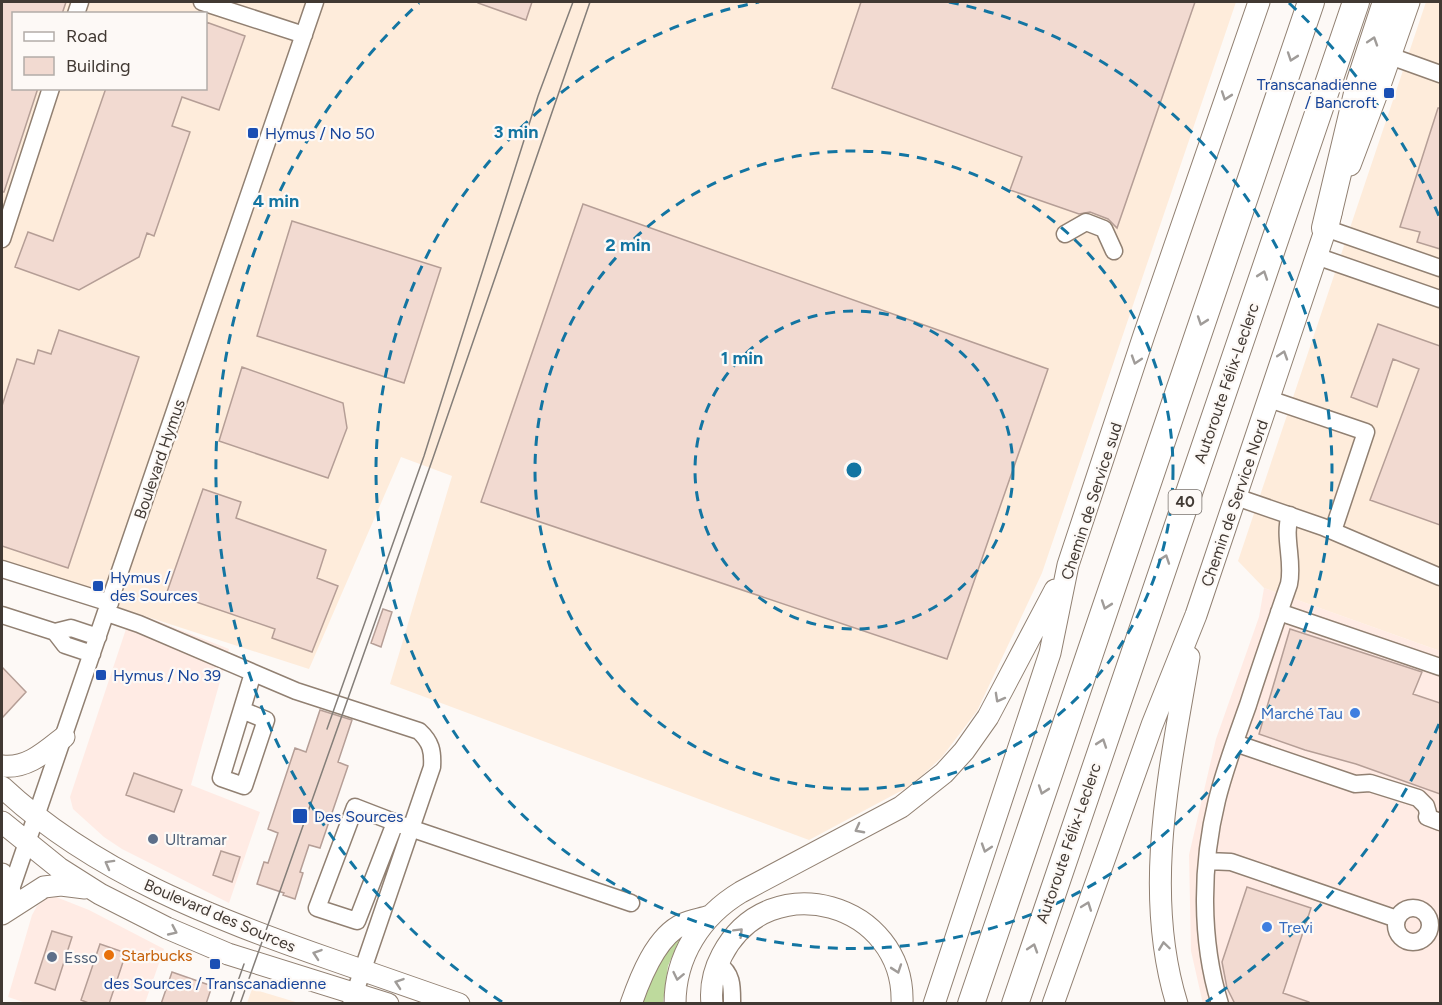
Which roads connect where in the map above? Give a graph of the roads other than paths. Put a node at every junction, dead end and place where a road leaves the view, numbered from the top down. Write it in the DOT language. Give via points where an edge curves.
graph roads {
  1 [pos="202,2"];
  2 [pos="315,2"];
  3 [pos="1259,2"];
  4 [pos="1311,2"];
  5 [pos="1356,2"];
  6 [pos="1386,2"];
  7 [pos="1408,2"];
  8 [pos="304,35"];
  9 [pos="1390,56"];
  10 [pos="1440,74"];
  11 [pos="50,90"];
  12 [pos="1325,228"];
  13 [pos="1065,234"];
  14 [pos="2,238"];
  15 [pos="1114,251"];
  16 [pos="1316,256"];
  17 [pos="1440,267"];
  18 [pos="1440,299"];
  19 [pos="1269,399"];
  20 [pos="1236,497"];
  21 [pos="1290,515"];
  22 [pos="1333,531"];
  23 [pos="1068,565"];
  24 [pos="2,569"];
  25 [pos="1440,577"];
  26 [pos="108,608"];
  27 [pos="1279,612"];
  28 [pos="2,615"];
  29 [pos="1196,615"];
  30 [pos="55,632"];
  31 [pos="98,636"];
  32 [pos="92,654"];
  33 [pos="1440,667"];
  34 [pos="253,673"];
  35 [pos="242,710"];
  36 [pos="64,737"];
  37 [pos="1234,743"];
  38 [pos="2,766"];
  39 [pos="2,787"];
  40 [pos="36,818"];
  41 [pos="2,822"];
  42 [pos="1440,822"];
  43 [pos="402,825"];
  44 [pos="27,844"];
  45 [pos="1207,861"];
  46 [pos="6,883"];
  47 [pos="92,889"];
  48 [pos="631,903"];
  49 [pos="2,915"];
  50 [pos="711,916"];
  51 [pos="1396,919"];
  52 [pos="1435,932"];
  53 [pos="718,964"];
  54 [pos="362,970"];
  55 [pos="352,998"];
  56 [pos="388,1004"];
  57 [pos="459,1004"];
  58 [pos="631,1004"];
  59 [pos="675,1004"];
  60 [pos="712,1004"];
  61 [pos="732,1004"];
  62 [pos="902,1004"];
  63 [pos="934,1004"];
  64 [pos="971,1004"];
  65 [pos="1015,1004"];
  66 [pos="1053,1004"];
  67 [pos="1177,1004"];
  68 [pos="1220,1004"];
  1 -- 8 [label="street"];
  2 -- 8 [label="street, Boulevard Hymus"];
  3 -- 23 [label="main road, Chemin de Service sud, one-way"];
  4 -- 64 [label="highway, 40, one-way"];
  65 -- 5 [label="highway, Autoroute Félix-Leclerc / 40, one-way"];
  12 -- 6 [label="highway, one-way" via="1360,81"];
  7 -- 9 [label="main road, Chemin de Service Nord"];
  8 -- 26 [label="street, Boulevard Hymus"];
  9 -- 10 [label="street"];
  9 -- 12 [label="main road, Chemin de Service Nord"];
  11 -- 14 [label="street"];
  12 -- 16 [label="main road, Chemin de Service Nord"];
  12 -- 17 [label="street"];
  13 -- 15 [label="street" via="1086,222 1104,230"];
  16 -- 18 [label="street"];
  19 -- 16 [label="main road, Chemin de Service Nord, one-way"];
  19 -- 20 [label="main road, Chemin de Service Nord"];
  19 -- 22 [label="street" via="1366,432"];
  20 -- 21 [label="street"];
  20 -- 29 [label="main road, Chemin de Service Nord"];
  21 -- 22 [label="street"];
  21 -- 27 [label="street" via="1291,575"];
  22 -- 25 [label="street"];
  23 -- 50 [label="main road, one-way" via="988,717 944,773 901,807 741,892"];
  23 -- 63 [label="main road, Chemin de Service sud, one-way" via="1050,653"];
  24 -- 26 [label="street"];
  26 -- 31 [label="street, Boulevard Hymus"];
  26 -- 34 [label="street"];
  27 -- 33 [label="street"];
  27 -- 37 [label="street"];
  28 -- 30 [label="street"];
  66 -- 29 [label="main road, Chemin de Service Nord, one-way" via="1152,725"];
  67 -- 29 [label="main road, one-way" via="1163,936 1161,861 1170,776"];
  30 -- 31 [label="street" via="71,628"];
  30 -- 32 [label="street" via="65,645"];
  31 -- 32 [label="street, Boulevard Hymus"];
  32 -- 36 [label="street, Boulevard Hymus"];
  34 -- 35 [label="street"];
  34 -- 43 [label="street" via="419,731 428,739 433,752 432,766"];
  36 -- 38 [label="main road" via="25,764"];
  36 -- 40 [label="street, Boulevard Hymus"];
  37 -- 42 [label="street" via="1355,784 1370,783 1418,798 1426,806 1427,817"];
  37 -- 45 [label="street" via="1216,802"];
  39 -- 40 [label="main road, Boulevard des Sources"];
  40 -- 44 [label="street, Boulevard Hymus"];
  54 -- 40 [label="main road, Boulevard des Sources, one-way" via="182,902 97,858"];
  41 -- 44 [label="main road, Boulevard des Sources"];
  43 -- 43 [label="street" via="357,921 317,908 355,807"];
  43 -- 48 [label="street"];
  43 -- 54 [label="street"];
  44 -- 46 [label="street, Boulevard Hymus"];
  44 -- 47 [label="main road, Boulevard des Sources"];
  45 -- 51 [label="street" via="1231,861"];
  45 -- 68 [label="street" via="1206,913"];
  46 -- 49 [label="street, Boulevard Hymus"];
  47 -- 49 [label="main road" via="52,885"];
  47 -- 55 [label="main road, Boulevard des Sources, one-way" via="209,946"];
  50 -- 58 [label="main road" via="681,924 667,937 649,960"];
  50 -- 59 [label="main road, one-way" via="685,952"];
  51 -- 52 [label="street" via="1409,908 1421,910"];
  51 -- 52 [label="street" via="1396,930 1407,942"];
  53 -- 60 [label="main road" via="711,987"];
  53 -- 61 [label="street" via="730,977"];
  53 -- 62 [label="main road, one-way" via="730,941 762,914 802,903 828,906 859,919 884,943 901,981"];
  54 -- 55 [label="street"];
  57 -- 54 [label="main road, Boulevard des Sources, one-way"];
  55 -- 56 [label="main road, Boulevard des Sources"];
}
